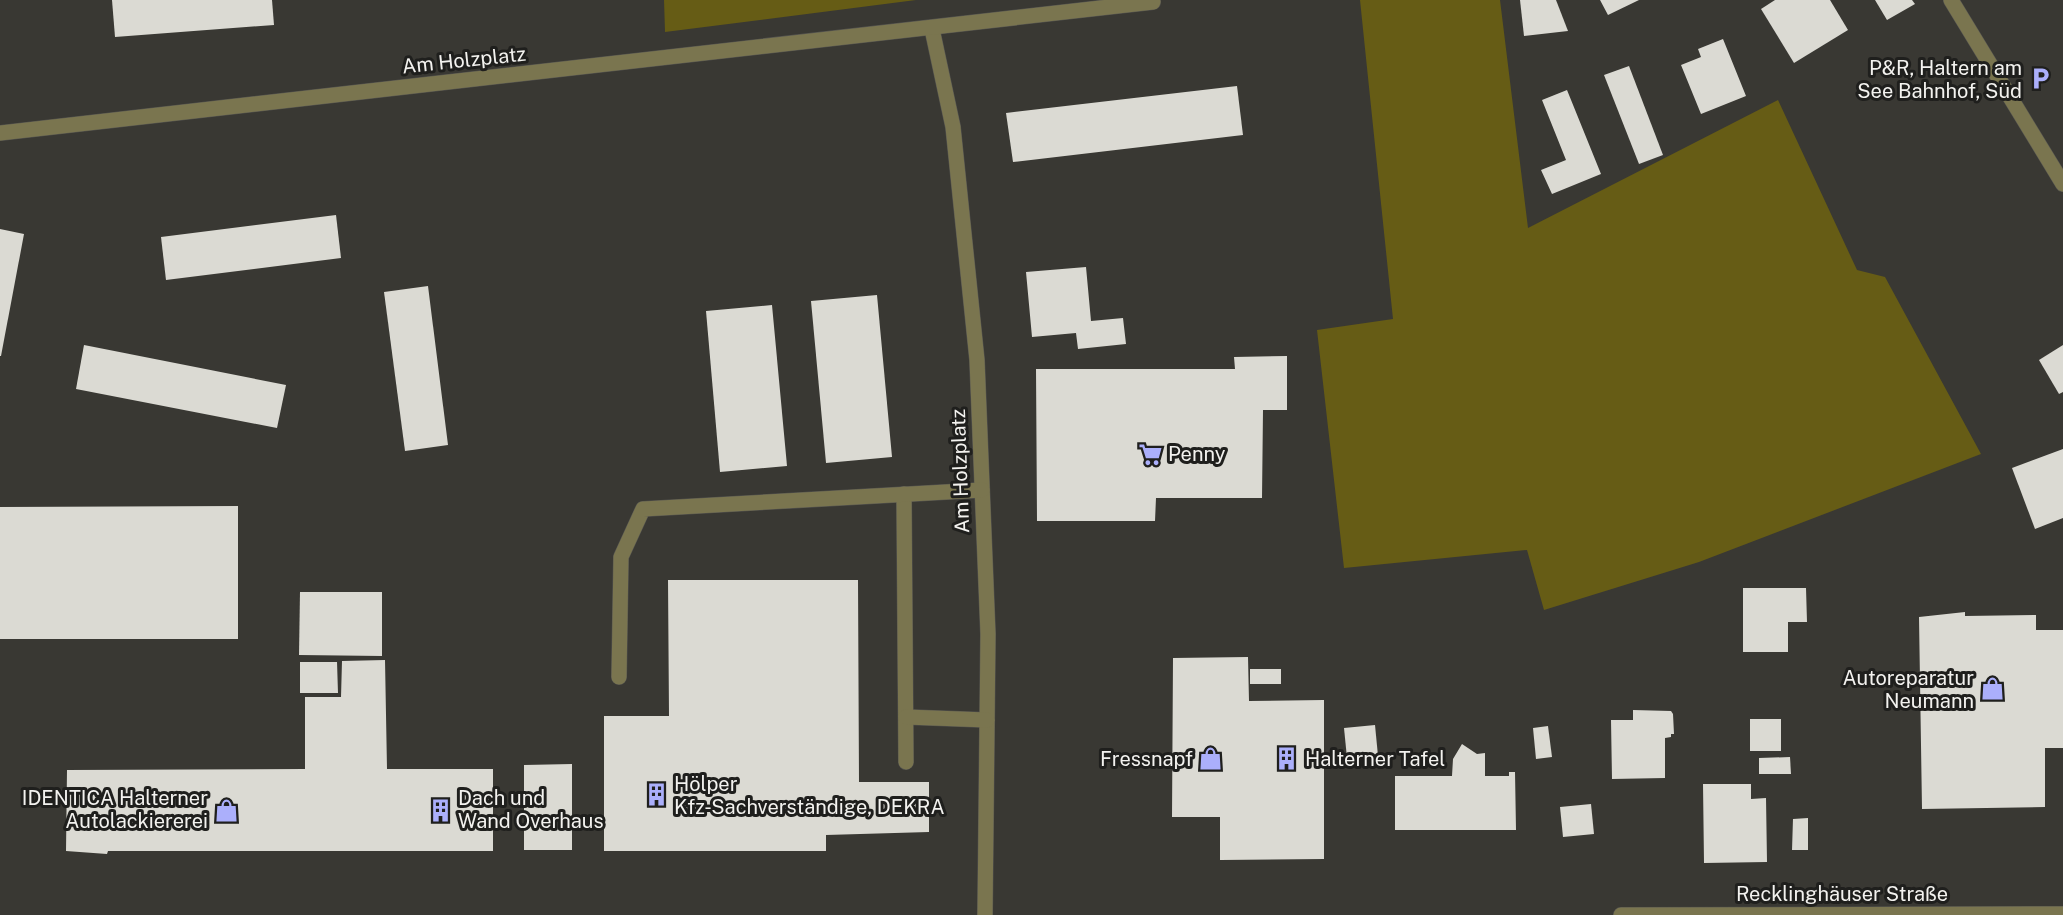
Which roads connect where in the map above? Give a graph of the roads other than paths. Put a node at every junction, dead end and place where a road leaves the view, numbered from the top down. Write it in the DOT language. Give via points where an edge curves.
graph roads {
  1 [pos="1952,0"];
  2 [pos="1153,2"];
  3 [pos="932,29"];
  4 [pos="0,133"];
  5 [pos="2063,184"];
  6 [pos="982,490"];
  7 [pos="903,494"];
  8 [pos="619,677"];
  9 [pos="906,717"];
  10 [pos="987,720"];
  11 [pos="906,762"];
  12 [pos="2063,914"];
  13 [pos="985,915"];
  14 [pos="1620,915"];
  1 -- 5 [label="street"];
  2 -- 3 [label="street, Am Holzplatz"];
  3 -- 4 [label="street, Am Holzplatz"];
  3 -- 6 [label="street, Am Holzplatz" via="954,127 977,360"];
  6 -- 7 [label="street"];
  6 -- 10 [label="street, Am Holzplatz"];
  7 -- 8 [label="street" via="643,509 621,557"];
  7 -- 9 [label="street"];
  9 -- 10 [label="street"];
  9 -- 11 [label="street"];
  10 -- 13 [label="street, Am Holzplatz"];
  12 -- 14 [label="street, Recklinghäuser Straße"];
}
